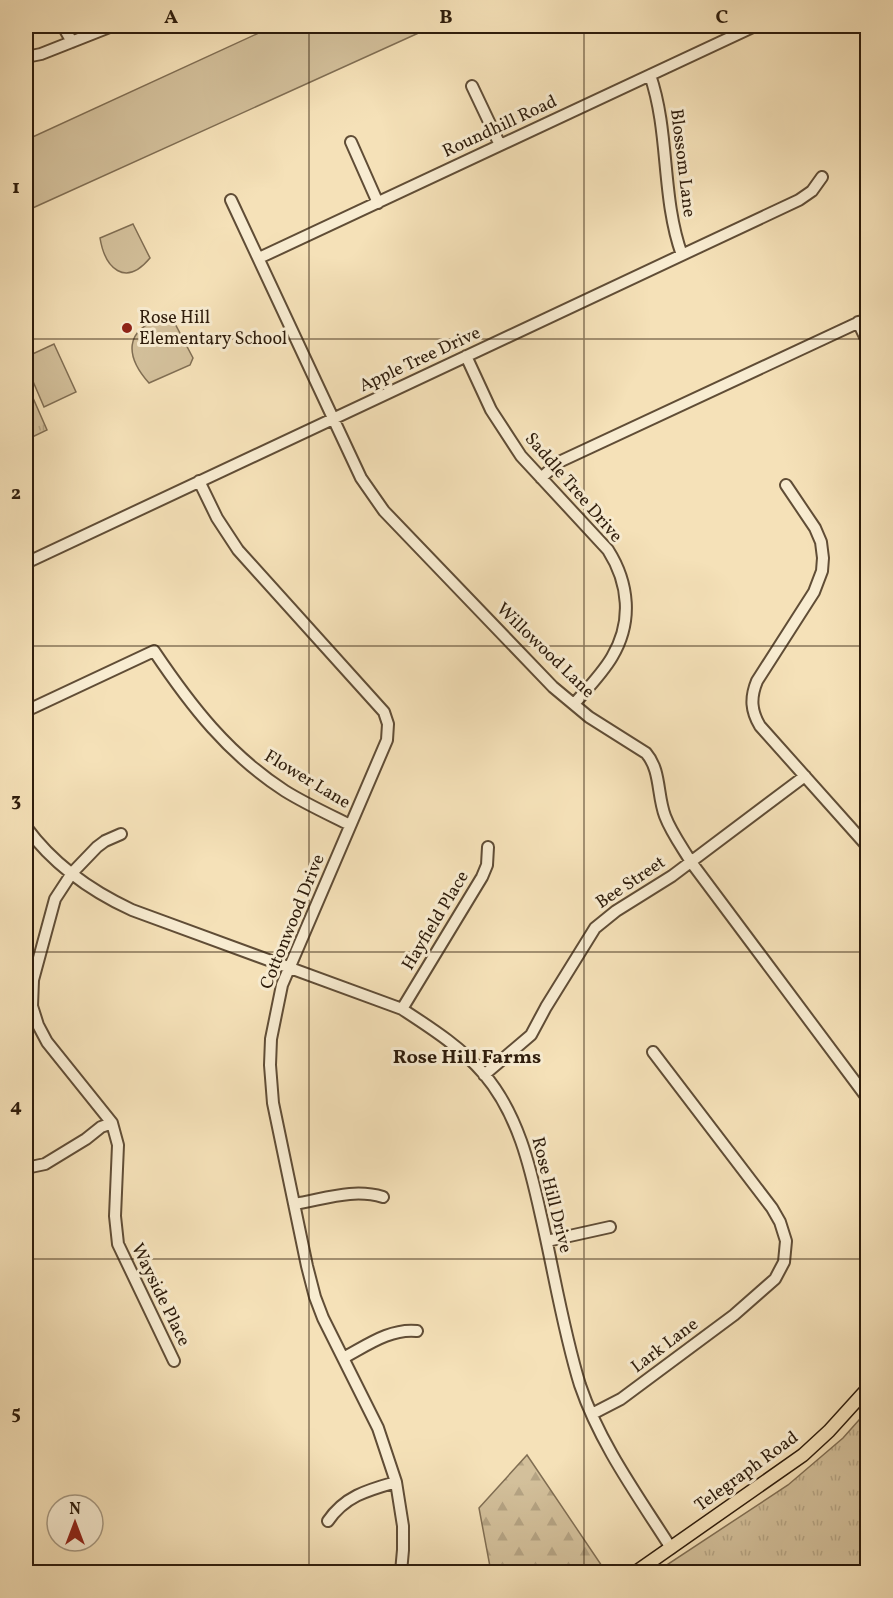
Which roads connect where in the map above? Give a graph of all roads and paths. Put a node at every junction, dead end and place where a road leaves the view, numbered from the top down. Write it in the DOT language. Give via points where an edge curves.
graph roads {
  1 [pos="63,26"];
  2 [pos="112,26"];
  3 [pos="749,27"];
  4 [pos="72,42"];
  5 [pos="26,57"];
  6 [pos="650,75"];
  7 [pos="472,86"];
  8 [pos="351,142"];
  9 [pos="500,145"];
  10 [pos="822,177"];
  11 [pos="231,200"];
  12 [pos="378,202"];
  13 [pos="682,255"];
  14 [pos="259,258"];
  15 [pos="863,320"];
  16 [pos="867,343"];
  17 [pos="466,356"];
  18 [pos="333,419"];
  19 [pos="541,478"];
  20 [pos="199,482"];
  21 [pos="786,485"];
  22 [pos="26,563"];
  23 [pos="574,704"];
  24 [pos="26,711"];
  25 [pos="805,776"];
  26 [pos="350,825"];
  27 [pos="26,827"];
  28 [pos="121,834"];
  29 [pos="488,847"];
  30 [pos="867,847"];
  31 [pos="691,862"];
  32 [pos="72,873"];
  33 [pos="290,968"];
  34 [pos="402,1009"];
  35 [pos="653,1052"];
  36 [pos="484,1075"];
  37 [pos="867,1099"];
  38 [pos="112,1123"];
  39 [pos="26,1168"];
  40 [pos="383,1197"];
  41 [pos="294,1204"];
  42 [pos="610,1227"];
  43 [pos="547,1241"];
  44 [pos="417,1331"];
  45 [pos="343,1358"];
  46 [pos="174,1361"];
  47 [pos="867,1388"];
  48 [pos="591,1414"];
  49 [pos="26,1438"];
  50 [pos="26,1452"];
  51 [pos="396,1482"];
  52 [pos="328,1521"];
  53 [pos="671,1548"];
  54 [pos="401,1572"];
  55 [pos="636,1572"];
  1 -- 4 [label="street"];
  2 -- 4 [label="street"];
  3 -- 6 [label="street, Roundhill Road"];
  4 -- 5 [label="street"];
  6 -- 9 [label="street, Roundhill Road"];
  6 -- 13 [label="street, Blossom Lane" via="658,101 674,232"];
  7 -- 9 [label="street"];
  8 -- 12 [label="street"];
  9 -- 12 [label="street, Roundhill Road"];
  10 -- 13 [label="street, Apple Tree Drive" via="799,200"];
  11 -- 14 [label="street, Willowood Lane"];
  12 -- 14 [label="street, Roundhill Road"];
  13 -- 17 [label="street, Apple Tree Drive"];
  14 -- 18 [label="street, Willowood Lane"];
  15 -- 16 [label="street"];
  15 -- 19 [label="street" via="559,462"];
  17 -- 18 [label="street, Apple Tree Drive"];
  17 -- 19 [label="street, Saddle Tree Drive" via="504,432"];
  18 -- 20 [label="street, Apple Tree Drive"];
  18 -- 23 [label="street, Willowood Lane" via="361,478 384,511 553,687"];
  19 -- 23 [label="street, Saddle Tree Drive" via="608,550 626,595 625,623 617,648"];
  20 -- 22 [label="street, Apple Tree Drive"];
  20 -- 26 [label="street, Cottonwood Drive" via="238,550 393,723"];
  21 -- 25 [label="street" via="816,528 821,542 822,571 814,592 757,681 753,708 760,726"];
  23 -- 31 [label="street, Willowood Lane" via="651,759 665,817"];
  24 -- 26 [label="street, Flower Lane" via="154,651 185,698 236,753 285,790"];
  25 -- 30 [label="street"];
  25 -- 31 [label="street, Bee Street"];
  26 -- 33 [label="street, Cottonwood Drive"];
  27 -- 32 [label="street, Rose Hill Drive"];
  28 -- 32 [label="street, Wayside Place" via="97,847"];
  29 -- 34 [label="street, Hayfield Place" via="482,877"];
  31 -- 36 [label="street, Bee Street" via="596,928 531,1035"];
  31 -- 37 [label="street, Willowood Lane"];
  32 -- 33 [label="street, Rose Hill Drive" via="132,910"];
  32 -- 38 [label="street, Wayside Place" via="55,899 33,980 32,1006 47,1041"];
  33 -- 34 [label="street, Rose Hill Drive"];
  33 -- 41 [label="street, Cottonwood Drive" via="274,1014 270,1065 273,1103"];
  34 -- 36 [label="street, Rose Hill Drive" via="441,1035"];
  35 -- 48 [label="street, Lark Lane" via="780,1222 786,1241 784,1262 775,1279 754,1299 621,1399"];
  36 -- 43 [label="street, Rose Hill Drive" via="522,1141"];
  38 -- 39 [label="street" via="45,1164"];
  38 -- 46 [label="street, Wayside Place" via="118,1145 118,1244"];
  40 -- 41 [label="street" via="354,1192"];
  41 -- 45 [label="street, Cottonwood Drive" via="315,1297"];
  42 -- 43 [label="street"];
  43 -- 48 [label="street, Rose Hill Drive" via="575,1366"];
  44 -- 45 [label="street" via="394,1332"];
  45 -- 51 [label="street, Cottonwood Drive" via="378,1428"];
  47 -- 53 [label="main road, Telegraph Road" via="803,1455"];
  48 -- 53 [label="street, Rose Hill Drive"];
  49 -- 50 [label="street"];
  51 -- 52 [label="street" via="348,1500"];
  51 -- 54 [label="street, Cottonwood Drive" via="403,1526"];
  53 -- 55 [label="main road, Telegraph Road"];
}
